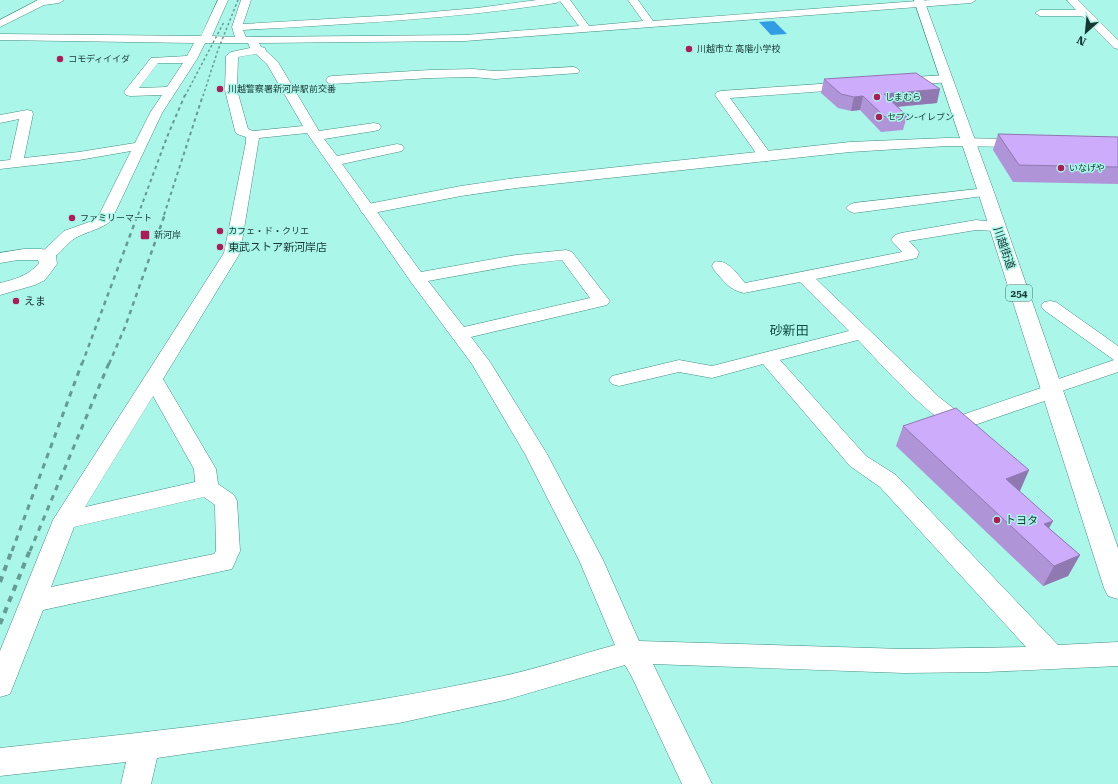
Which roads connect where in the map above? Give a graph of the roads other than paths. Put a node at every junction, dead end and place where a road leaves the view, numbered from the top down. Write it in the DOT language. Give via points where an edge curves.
graph roads {
  1 [pos="59,0"];
  2 [pos="223,0"];
  3 [pos="246,0"];
  4 [pos="556,0"];
  5 [pos="565,0"];
  6 [pos="633,0"];
  7 [pos="971,0"];
  8 [pos="1072,0"];
  9 [pos="920,2"];
  10 [pos="532,4"];
  11 [pos="494,5"];
  12 [pos="764,5"];
  13 [pos="1040,13"];
  14 [pos="1085,13"];
  15 [pos="772,16"];
  16 [pos="0,24"];
  17 [pos="651,25"];
  18 [pos="237,27"];
  19 [pos="587,30"];
  20 [pos="550,33"];
  21 [pos="0,37"];
  22 [pos="203,40"];
  23 [pos="251,43"];
  24 [pos="1118,46"];
  25 [pos="191,59"];
  26 [pos="574,71"];
  27 [pos="946,79"];
  28 [pos="332,80"];
  29 [pos="891,83"];
  30 [pos="860,85"];
  31 [pos="170,91"];
  32 [pos="0,119"];
  33 [pos="374,127"];
  34 [pos="358,129"];
  35 [pos="314,132"];
  36 [pos="252,134"];
  37 [pos="968,142"];
  38 [pos="1041,144"];
  39 [pos="139,146"];
  40 [pos="397,148"];
  41 [pos="377,152"];
  42 [pos="766,157"];
  43 [pos="334,161"];
  44 [pos="16,163"];
  45 [pos="0,165"];
  46 [pos="986,192"];
  47 [pos="854,208"];
  48 [pos="368,209"];
  49 [pos="996,226"];
  50 [pos="47,254"];
  51 [pos="0,258"];
  52 [pos="720,266"];
  53 [pos="803,276"];
  54 [pos="417,278"];
  55 [pos="0,289"];
  56 [pos="1050,306"];
  57 [pos="459,334"];
  58 [pos="861,334"];
  59 [pos="1118,355"];
  60 [pos="768,358"];
  61 [pos="1118,365"];
  62 [pos="153,379"];
  63 [pos="619,380"];
  64 [pos="1051,389"];
  65 [pos="207,488"];
  66 [pos="65,520"];
  67 [pos="1118,588"];
  68 [pos="34,601"];
  69 [pos="631,652"];
  70 [pos="1118,654"];
  71 [pos="1052,657"];
  72 [pos="0,685"];
  73 [pos="145,746"];
  74 [pos="0,762"];
  75 [pos="136,784"];
  76 [pos="697,784"];
  1 -- 16 [label="street" via="42,2"];
  2 -- 22 [label="street"];
  3 -- 18 [label="street"];
  4 -- 10 [label="street"];
  5 -- 19 [label="street"];
  6 -- 17 [label="street"];
  7 -- 9 [label="street"];
  8 -- 14 [label="street"];
  9 -- 15 [label="street"];
  9 -- 27 [label="main road, 川越街道 / 254"];
  10 -- 11 [label="street"];
  10 -- 20 [label="street"];
  11 -- 18 [label="street" via="358,20"];
  12 -- 15 [label="street"];
  13 -- 14 [label="street"];
  14 -- 24 [label="street"];
  15 -- 17 [label="street"];
  17 -- 19 [label="street"];
  18 -- 23 [label="street"];
  19 -- 20 [label="street"];
  20 -- 23 [label="street" via="464,38 330,38"];
  21 -- 22 [label="street"];
  22 -- 23 [label="street"];
  22 -- 25 [label="street"];
  23 -- 35 [label="street" via="272,62"];
  23 -- 36 [label="street" via="232,56 231,90 242,131"];
  25 -- 31 [label="street"];
  25 -- 31 [label="street" via="155,60 130,92"];
  26 -- 28 [label="street" via="495,75 430,74"];
  27 -- 29 [label="street"];
  27 -- 37 [label="main road, 川越街道 / 254"];
  30 -- 42 [label="street" via="721,95"];
  31 -- 39 [label="street"];
  32 -- 44 [label="street" via="27,114"];
  33 -- 34 [label="street"];
  34 -- 35 [label="street"];
  34 -- 41 [label="street"];
  35 -- 36 [label="street"];
  35 -- 43 [label="street"];
  36 -- 62 [label="street" via="232,253"];
  37 -- 38 [label="main road"];
  37 -- 42 [label="main road" via="850,147"];
  37 -- 46 [label="main road, 川越街道 / 254"];
  39 -- 44 [label="street"];
  39 -- 50 [label="street" via="104,221 70,234"];
  40 -- 41 [label="street"];
  41 -- 43 [label="street"];
  42 -- 48 [label="main road" via="461,190"];
  43 -- 48 [label="street"];
  44 -- 45 [label="street"];
  46 -- 47 [label="street"];
  46 -- 49 [label="main road, 川越街道 / 254"];
  48 -- 54 [label="street"];
  49 -- 53 [label="street" via="976,224 901,238 899,240 911,255"];
  49 -- 64 [label="main road, 川越街道 / 254"];
  50 -- 51 [label="main road"];
  50 -- 55 [label="main road" via="48,264 38,276"];
  52 -- 53 [label="street" via="739,287 744,288"];
  53 -- 58 [label="street"];
  54 -- 57 [label="street"];
  54 -- 57 [label="street" via="516,260 566,255 601,301"];
  56 -- 59 [label="street"];
  57 -- 69 [label="street" via="480,362 536,454 591,560"];
  58 -- 60 [label="street"];
  58 -- 64 [label="street" via="932,402 960,423"];
  60 -- 63 [label="street" via="712,372 679,366"];
  60 -- 71 [label="street" via="858,461 888,481"];
  61 -- 64 [label="street"];
  62 -- 65 [label="street" via="204,469"];
  62 -- 66 [label="street"];
  64 -- 67 [label="main road, 川越街道 / 254"];
  65 -- 66 [label="street"];
  65 -- 68 [label="street" via="226,501 228,551 223,562"];
  66 -- 68 [label="street"];
  68 -- 72 [label="street"];
  69 -- 71 [label="street" via="904,661"];
  69 -- 73 [label="street" via="505,688 399,710"];
  69 -- 76 [label="street" via="642,669"];
  70 -- 71 [label="street"];
  73 -- 74 [label="street"];
  73 -- 75 [label="street"];
}
